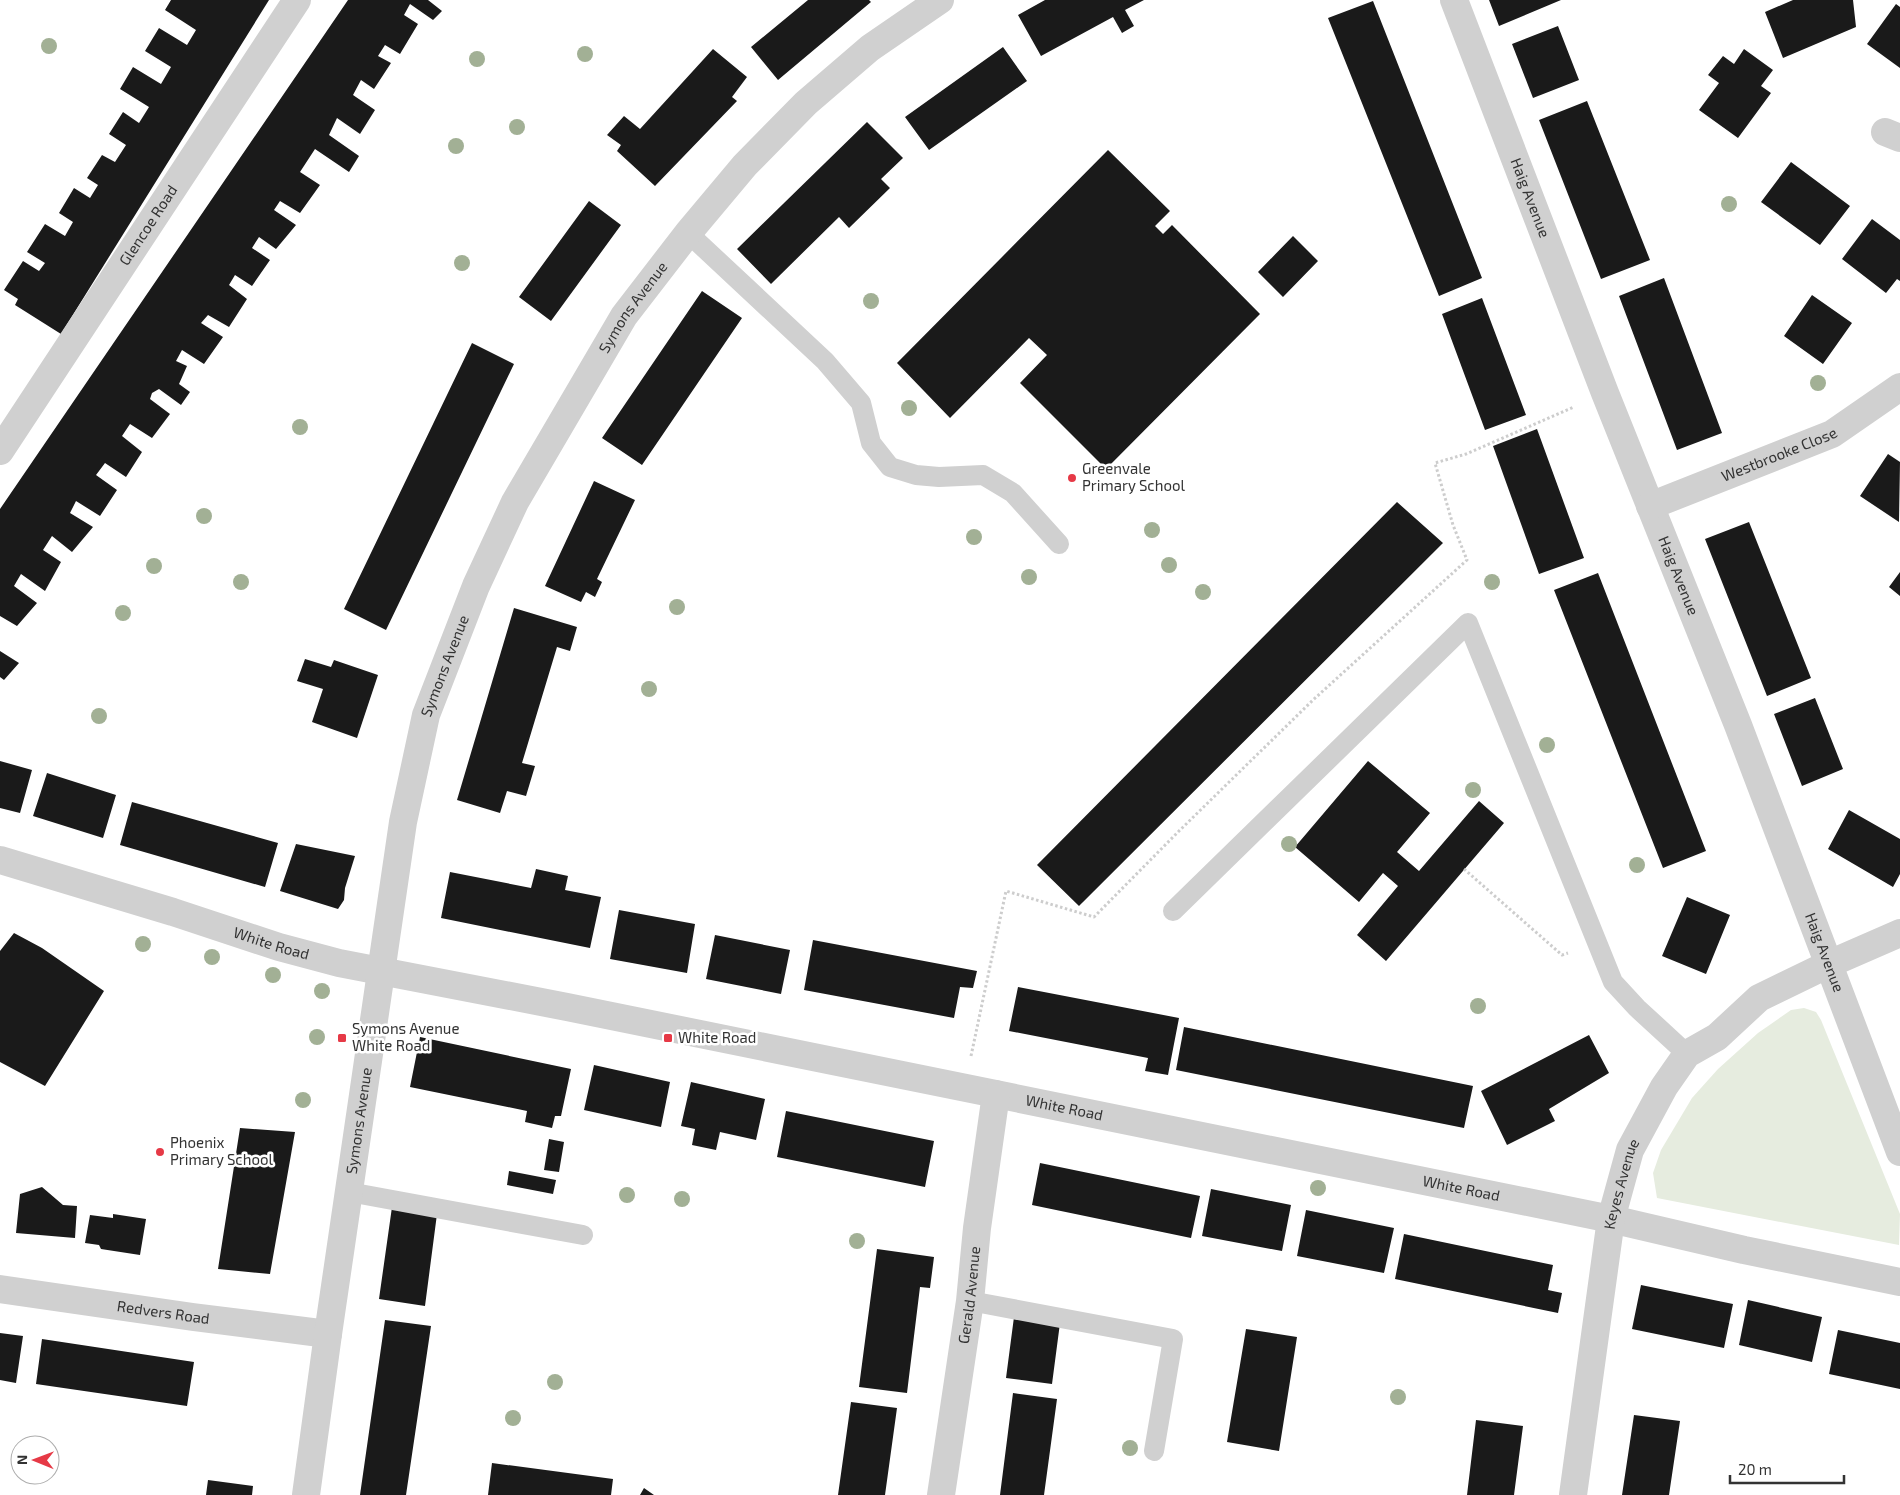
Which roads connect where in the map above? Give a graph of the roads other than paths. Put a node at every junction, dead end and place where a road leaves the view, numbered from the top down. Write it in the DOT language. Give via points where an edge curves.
graph roads {
  1 [pos="297,0"];
  2 [pos="940,0"];
  3 [pos="1454,0"];
  4 [pos="688,233"];
  5 [pos="1900,387"];
  6 [pos="0,451"];
  7 [pos="1650,506"];
  8 [pos="1059,544"];
  9 [pos="0,860"];
  10 [pos="1173,911"];
  11 [pos="1900,933"];
  12 [pos="1829,964"];
  13 [pos="381,970"];
  14 [pos="1687,1054"];
  15 [pos="996,1094"];
  16 [pos="1900,1152"];
  17 [pos="349,1192"];
  18 [pos="1611,1219"];
  19 [pos="583,1235"];
  20 [pos="1900,1282"];
  21 [pos="0,1289"];
  22 [pos="970,1301"];
  23 [pos="328,1334"];
  24 [pos="1154,1451"];
  25 [pos="306,1495"];
  26 [pos="941,1495"];
  27 [pos="1573,1495"];
  1 -- 6 [label="street, Glencoe Road"];
  2 -- 4 [label="street, Symons Avenue" via="870,48 806,103 745,165"];
  3 -- 7 [label="street, Haig Avenue"];
  4 -- 8 [label="lane" via="831,368 861,402 871,443 890,467 916,476 939,478 983,475 1012,494"];
  4 -- 13 [label="street, Symons Avenue" via="624,316 515,502 476,586 426,715 403,822"];
  5 -- 7 [label="street, Westbrooke Close" via="1832,434"];
  7 -- 12 [label="street, Haig Avenue"];
  9 -- 13 [label="street, White Road" via="288,950"];
  10 -- 14 [label="lane" via="1468,623 1613,982"];
  11 -- 12 [label="street, Keyes Avenue"];
  12 -- 14 [label="street, Keyes Avenue" via="1760,998 1717,1037"];
  12 -- 16 [label="street, Haig Avenue"];
  13 -- 15 [label="street, White Road"];
  13 -- 17 [label="street, Symons Avenue"];
  14 -- 18 [label="street, Keyes Avenue" via="1664,1087 1630,1150"];
  15 -- 18 [label="street, White Road"];
  15 -- 22 [label="street, Gerald Avenue"];
  17 -- 19 [label="lane"];
  17 -- 23 [label="street, Symons Avenue"];
  18 -- 20 [label="street, White Road"];
  18 -- 27 [label="street, Keyes Avenue"];
  21 -- 23 [label="street, Redvers Road"];
  22 -- 24 [label="lane" via="1172,1339"];
  22 -- 26 [label="street, Gerald Avenue"];
  23 -- 25 [label="street, Symons Avenue"];
}
